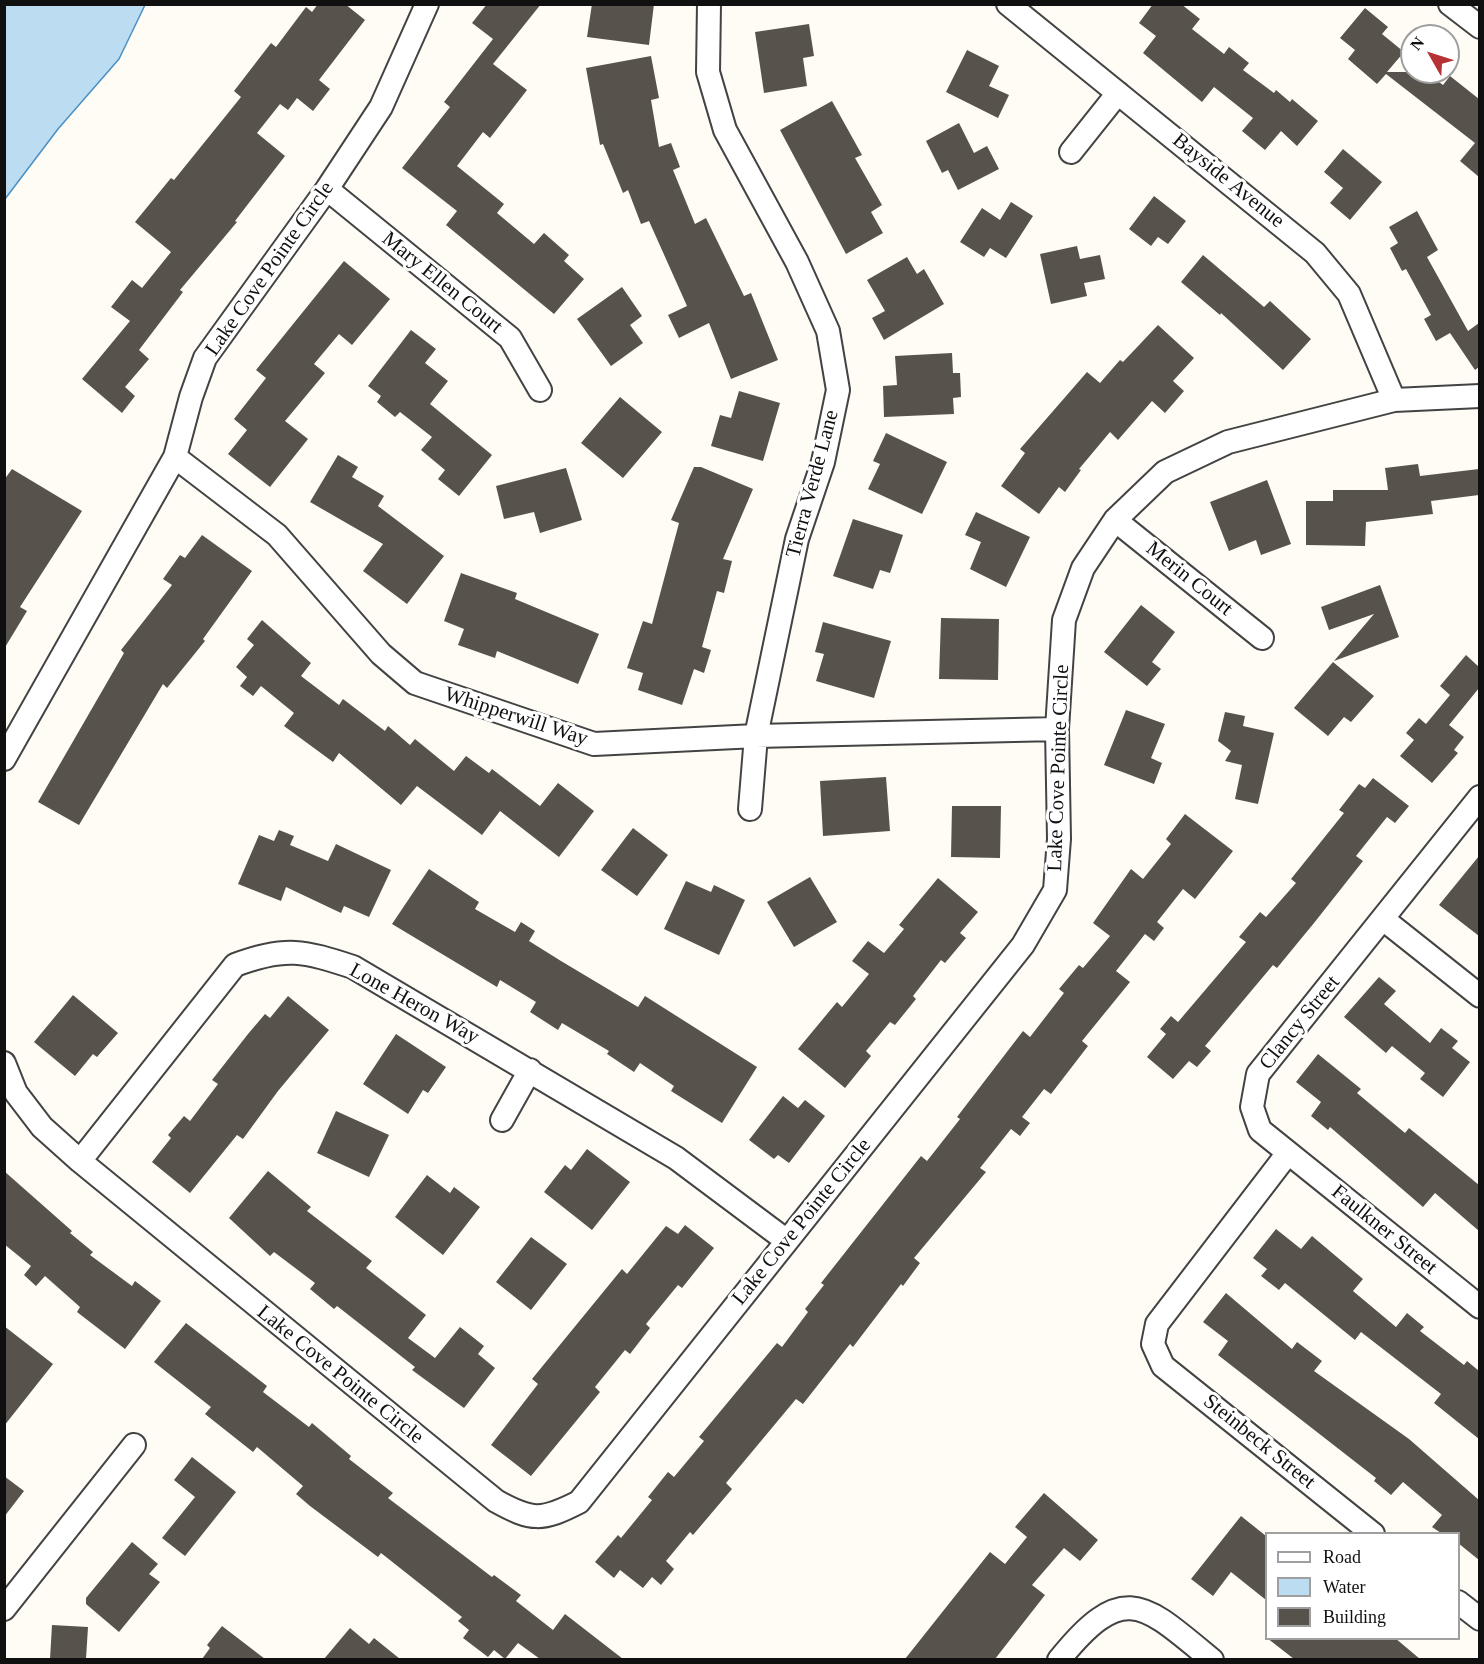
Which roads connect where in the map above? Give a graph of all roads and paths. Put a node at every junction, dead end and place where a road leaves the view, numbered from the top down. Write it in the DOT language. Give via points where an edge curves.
graph roads {
  1 [pos="427,4"];
  2 [pos="709,4"];
  3 [pos="1008,4"];
  4 [pos="1450,4"];
  5 [pos="1477,20"];
  6 [pos="1119,93"];
  7 [pos="1071,152"];
  8 [pos="327,189"];
  9 [pos="540,390"];
  10 [pos="1479,396"];
  11 [pos="1394,400"];
  12 [pos="175,457"];
  13 [pos="1115,520"];
  14 [pos="1262,638"];
  15 [pos="1057,729"];
  16 [pos="756,736"];
  17 [pos="4,759"];
  18 [pos="1479,797"];
  19 [pos="750,809"];
  20 [pos="1383,919"];
  21 [pos="1479,996"];
  22 [pos="4,1063"];
  23 [pos="530,1071"];
  24 [pos="502,1120"];
  25 [pos="1288,1153"];
  26 [pos="80,1161"];
  27 [pos="787,1241"];
  28 [pos="1479,1307"];
  29 [pos="134,1445"];
  30 [pos="1372,1532"];
  31 [pos="1460,1604"];
  32 [pos="4,1610"];
  33 [pos="1479,1619"];
  34 [pos="1059,1659"];
  35 [pos="1212,1659"];
  1 -- 8 [label="street, Lake Cove Pointe Circle" via="381,107"];
  2 -- 16 [label="street, Tierra Verde Lane" via="708,72 725,130 797,262 828,331 838,390 823,462 797,539"];
  3 -- 6 [label="street, Bayside Avenue"];
  4 -- 5 [label="street"];
  6 -- 7 [label="street"];
  6 -- 11 [label="street, Bayside Avenue" via="1315,252 1349,294"];
  8 -- 9 [label="street, Mary Ellen Court" via="510,338"];
  8 -- 12 [label="street, Lake Cove Pointe Circle" via="205,358 190,397"];
  10 -- 11 [label="street, Lake Cove Pointe Circle"];
  11 -- 13 [label="street, Lake Cove Pointe Circle" via="1228,442 1165,472"];
  12 -- 16 [label="street, Whipperwill Way" via="277,535 381,654 415,683 594,744"];
  12 -- 17 [label="street, Lake Cove Pointe Circle"];
  13 -- 14 [label="street, Merin Court"];
  13 -- 15 [label="street, Lake Cove Pointe Circle" via="1083,568 1064,620"];
  15 -- 16 [label="street, Whipperwill Way"];
  15 -- 27 [label="street, Lake Cove Pointe Circle" via="1059,839 1055,890 1023,945"];
  16 -- 19 [label="street, Tierra Verde Lane"];
  18 -- 20 [label="street, Clancy Street"];
  20 -- 21 [label="street"];
  20 -- 25 [label="street, Clancy Street" via="1258,1074 1252,1107 1260,1130"];
  22 -- 26 [label="street, Lake Cove Pointe Circle" via="16,1093 42,1127"];
  23 -- 24 [label="street"];
  23 -- 26 [label="street, Lone Heron Way" via="353,967 305,952 263,954 235,965"];
  23 -- 27 [label="street, Lone Heron Way" via="676,1158"];
  25 -- 28 [label="street, Faulkner Street"];
  25 -- 30 [label="street, Steinbeck Street" via="1157,1324 1154,1344 1163,1366"];
  26 -- 27 [label="street, Lake Cove Pointe Circle" via="496,1501 524,1517 556,1513 579,1502"];
  29 -- 32 [label="street"];
  31 -- 33 [label="street"];
  34 -- 35 [label="street" via="1083,1629 1106,1614 1131,1607 1152,1613"];
}
